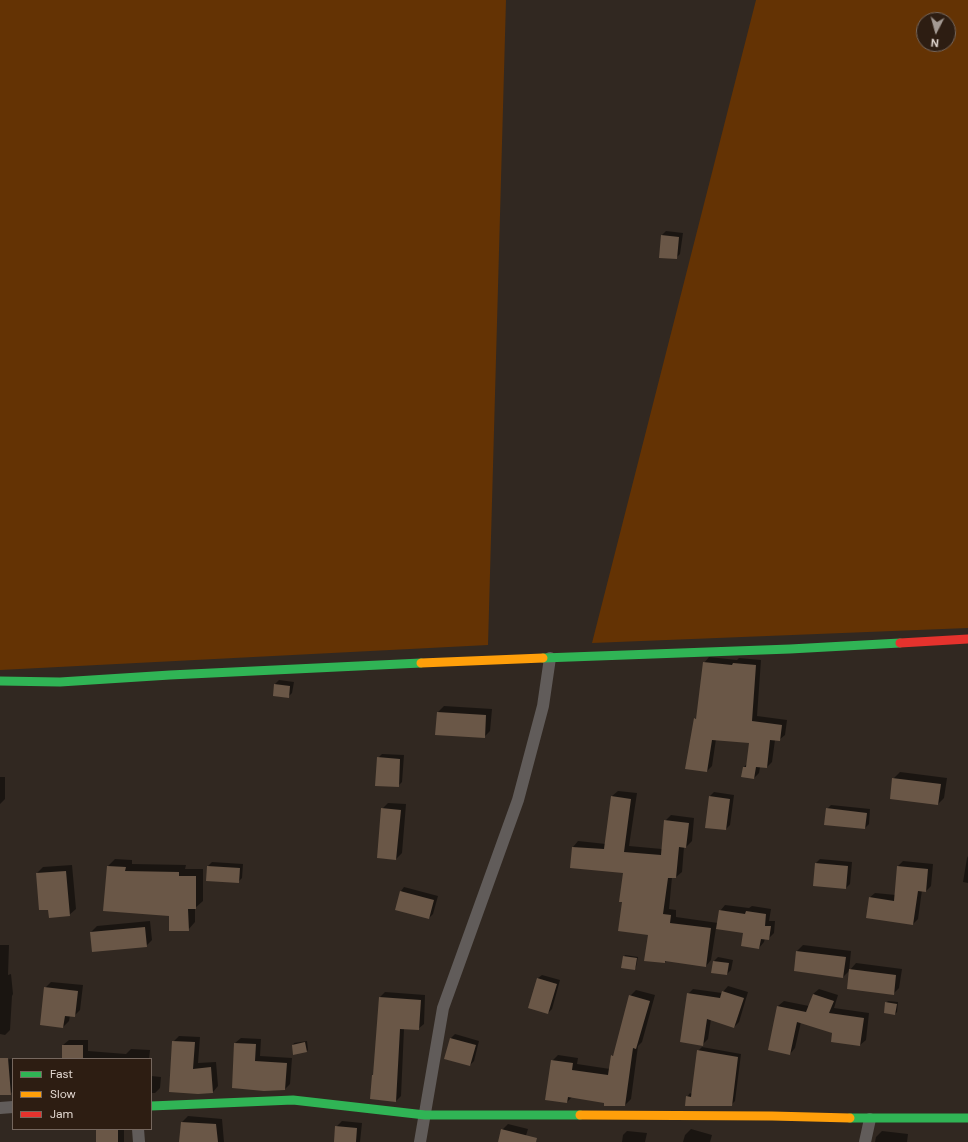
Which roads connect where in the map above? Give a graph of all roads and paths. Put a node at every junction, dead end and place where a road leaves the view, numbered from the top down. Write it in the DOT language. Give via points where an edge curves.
graph roads {
  1 [pos="968,639"];
  2 [pos="550,658"];
  3 [pos="0,681"];
  4 [pos="152,1106"];
  5 [pos="12,1107"];
  6 [pos="0,1108"];
  7 [pos="424,1115"];
  8 [pos="968,1118"];
  9 [pos="870,1119"];
  10 [pos="138,1130"];
  11 [pos="139,1142"];
  12 [pos="420,1142"];
  13 [pos="865,1142"];
  1 -- 2 [label="street"];
  2 -- 3 [label="street" via="60,682"];
  2 -- 7 [label="street" via="543,706 518,800 444,1008"];
  4 -- 7 [label="street" via="293,1100"];
  5 -- 6 [label="street"];
  7 -- 9 [label="street" via="772,1116"];
  7 -- 12 [label="street"];
  8 -- 9 [label="street"];
  9 -- 13 [label="street"];
  10 -- 11 [label="street"];
}
